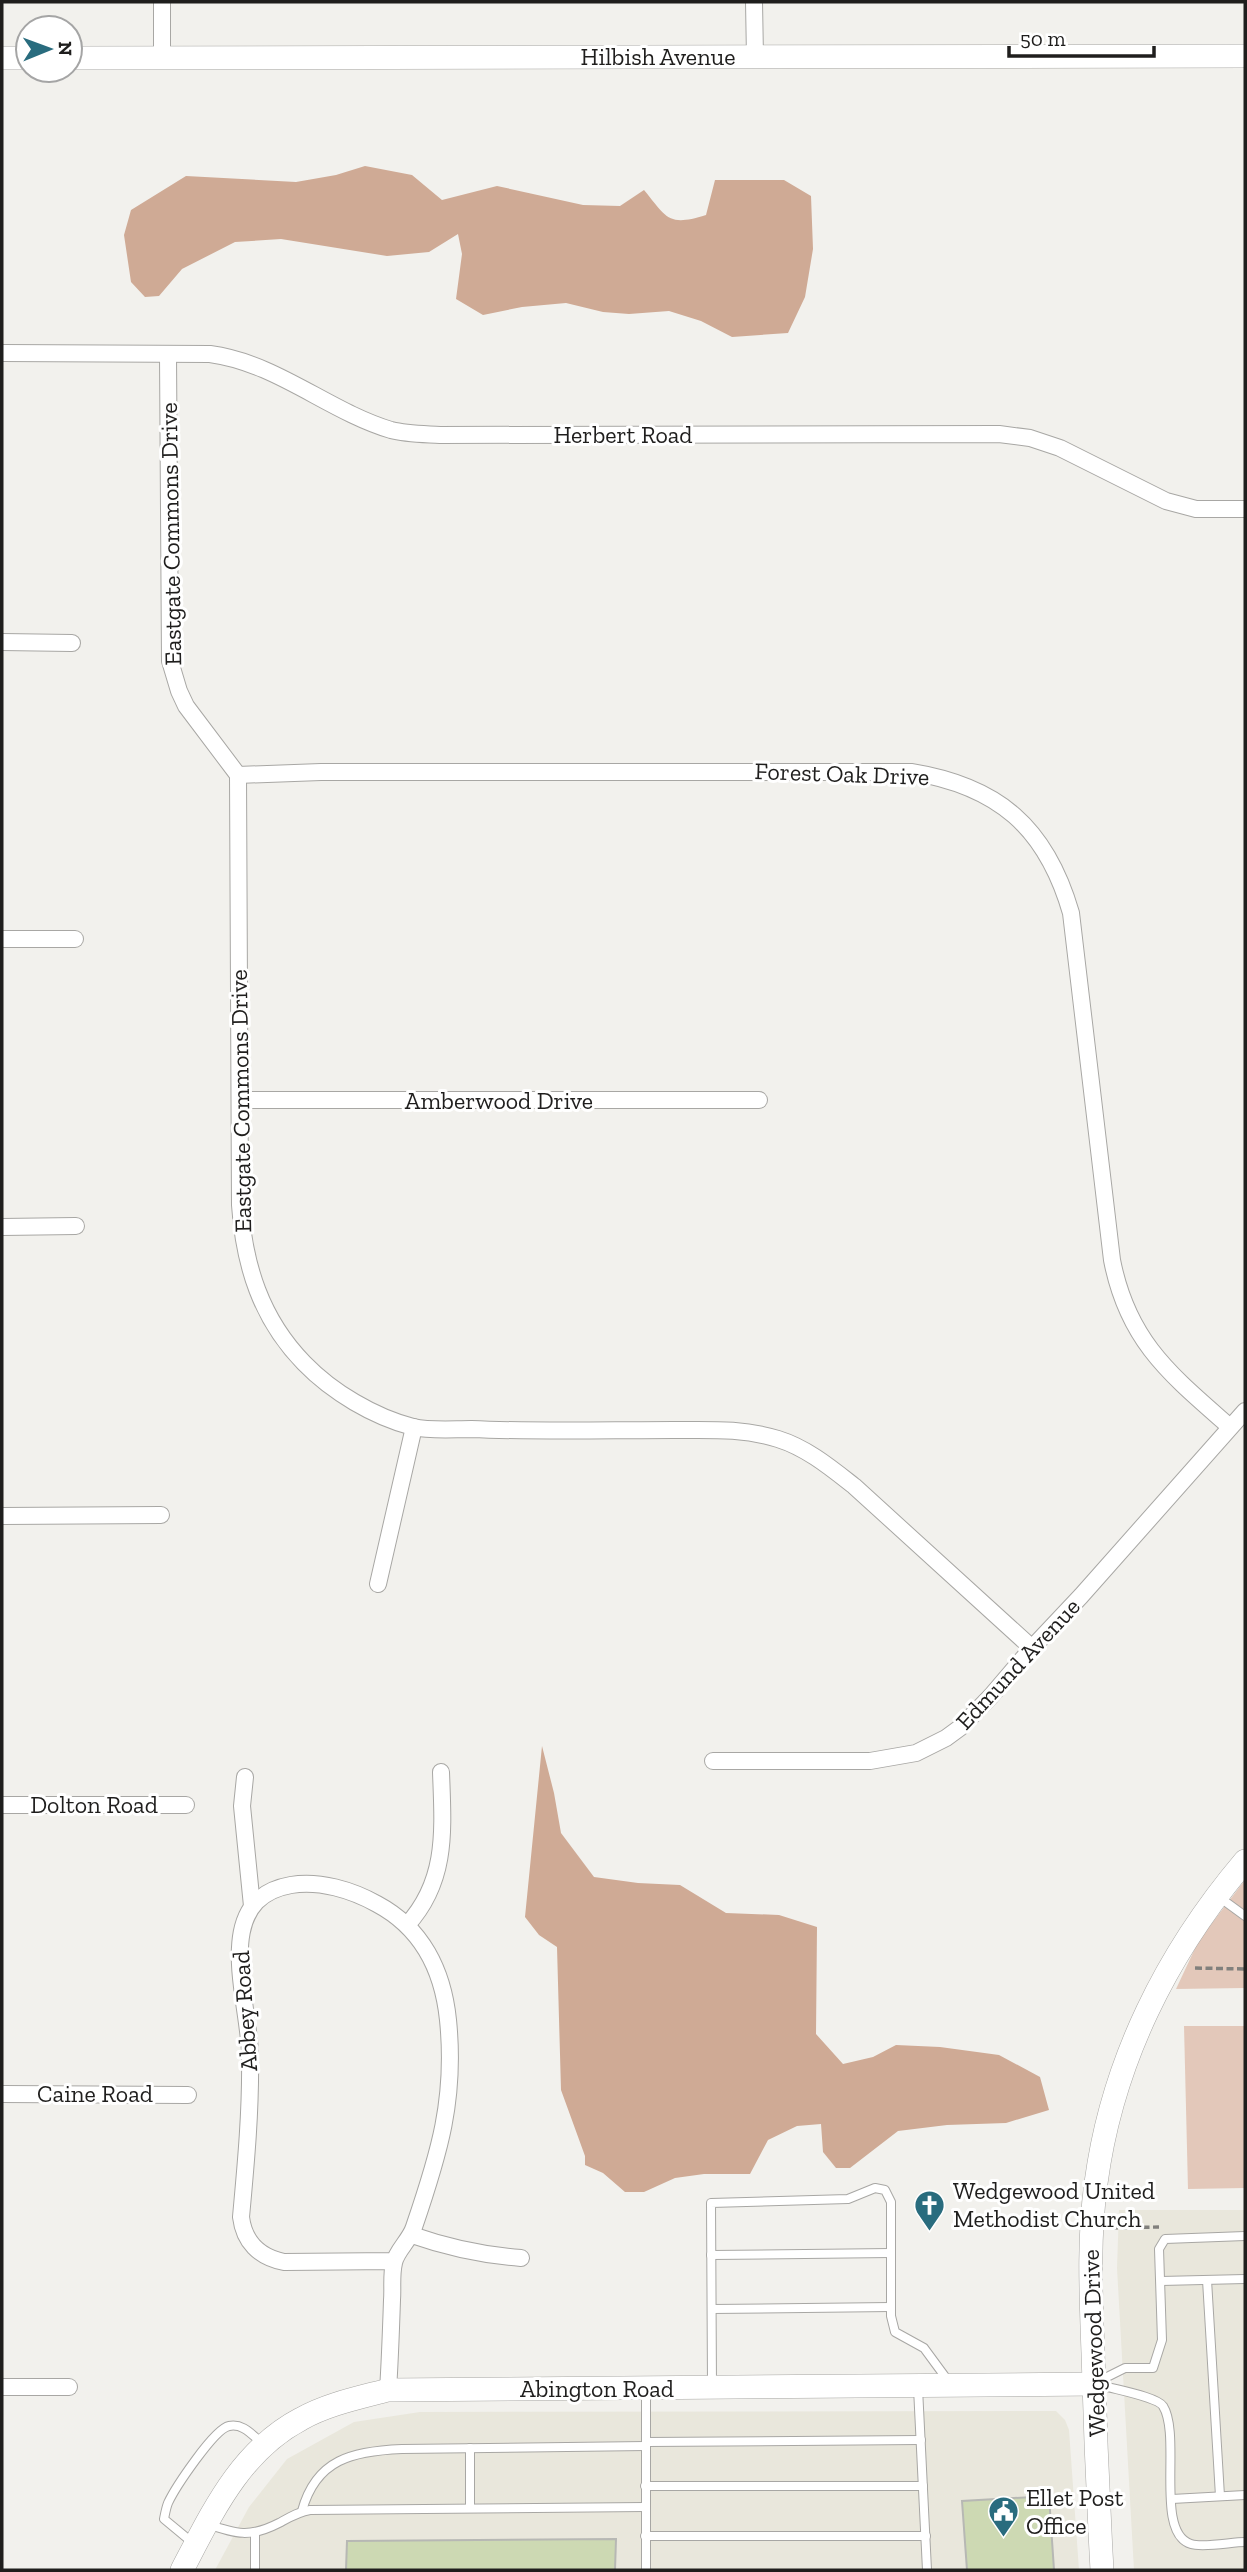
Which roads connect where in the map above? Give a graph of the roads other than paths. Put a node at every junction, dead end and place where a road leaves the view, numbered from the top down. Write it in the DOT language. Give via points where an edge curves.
graph roads {
  1 [pos="162,2"];
  2 [pos="754,2"];
  3 [pos="1245,56"];
  4 [pos="755,57"];
  5 [pos="84,58"];
  6 [pos="162,58"];
  7 [pos="2,353"];
  8 [pos="168,355"];
  9 [pos="1245,509"];
  10 [pos="2,642"];
  11 [pos="72,643"];
  12 [pos="238,775"];
  13 [pos="2,939"];
  14 [pos="75,939"];
  15 [pos="240,1100"];
  16 [pos="758,1100"];
  17 [pos="76,1226"];
  18 [pos="2,1227"];
  19 [pos="1245,1411"];
  20 [pos="414,1427"];
  21 [pos="1230,1427"];
  22 [pos="161,1515"];
  23 [pos="2,1516"];
  24 [pos="378,1584"];
  25 [pos="1032,1648"];
  26 [pos="713,1761"];
  27 [pos="441,1772"];
  28 [pos="245,1777"];
  29 [pos="2,1805"];
  30 [pos="186,1805"];
  31 [pos="1245,1861"];
  32 [pos="1216,1895"];
  33 [pos="252,1906"];
  34 [pos="1245,1916"];
  35 [pos="407,1925"];
  36 [pos="2,2094"];
  37 [pos="188,2095"];
  38 [pos="412,2235"];
  39 [pos="1245,2236"];
  40 [pos="891,2253"];
  41 [pos="711,2255"];
  42 [pos="521,2258"];
  43 [pos="394,2261"];
  44 [pos="1245,2278"];
  45 [pos="1207,2280"];
  46 [pos="1161,2281"];
  47 [pos="891,2307"];
  48 [pos="712,2309"];
  49 [pos="1094,2384"];
  50 [pos="951,2385"];
  51 [pos="2,2387"];
  52 [pos="69,2387"];
  53 [pos="918,2387"];
  54 [pos="646,2388"];
  55 [pos="712,2389"];
  56 [pos="388,2390"];
  57 [pos="921,2440"];
  58 [pos="646,2444"];
  59 [pos="265,2445"];
  60 [pos="470,2448"];
  61 [pos="645,2486"];
  62 [pos="923,2486"];
  63 [pos="1245,2495"];
  64 [pos="1220,2496"];
  65 [pos="1172,2499"];
  66 [pos="645,2507"];
  67 [pos="470,2508"];
  68 [pos="302,2511"];
  69 [pos="206,2524"];
  70 [pos="254,2532"];
  71 [pos="645,2536"];
  72 [pos="926,2536"];
  73 [pos="1245,2542"];
  74 [pos="195,2545"];
  75 [pos="182,2570"];
  76 [pos="254,2570"];
  77 [pos="646,2570"];
  78 [pos="927,2570"];
  79 [pos="1102,2570"];
  1 -- 6 [label="street"];
  2 -- 4 [label="street"];
  3 -- 4 [label="street, Hilbish Avenue"];
  4 -- 6 [label="street, Hilbish Avenue"];
  5 -- 6 [label="street, Hilbish Avenue"];
  7 -- 8 [label="street, Herbert Road"];
  8 -- 9 [label="street, Herbert Road" via="210,354 238,360 394,431 440,435 999,434 1060,448 1174,504"];
  8 -- 12 [label="street, Eastgate Commons Drive" via="170,661 186,706"];
  10 -- 11 [label="street"];
  12 -- 15 [label="street, Eastgate Commons Drive"];
  12 -- 21 [label="street, Forest Oak Drive" via="911,772 956,782 1002,805 1046,853 1071,913 1118,1290 1151,1351"];
  13 -- 14 [label="street"];
  15 -- 16 [label="street, Amberwood Drive"];
  15 -- 20 [label="street, Eastgate Commons Drive" via="242,1235 258,1296 294,1353 324,1382 355,1402"];
  17 -- 18 [label="street"];
  19 -- 21 [label="street, Edmund Avenue"];
  20 -- 24 [label="street"];
  20 -- 25 [label="street, Eastgate Commons Drive" via="733,1429 778,1439 824,1462 854,1486"];
  21 -- 25 [label="street, Edmund Avenue"];
  22 -- 23 [label="street"];
  25 -- 26 [label="street, Edmund Avenue" via="961,1727 916,1753 870,1761"];
  27 -- 35 [label="street" via="441,1854 426,1901"];
  28 -- 33 [label="street" via="242,1806"];
  29 -- 30 [label="street, Dolton Road"];
  31 -- 32 [label="street, Wedgewood Drive"];
  32 -- 34 [label="lane"];
  32 -- 49 [label="street, Wedgewood Drive" via="1169,1968 1126,2062 1109,2117 1096,2183 1090,2258"];
  33 -- 35 [label="street" via="282,1886 320,1885 373,1902"];
  33 -- 43 [label="street, Abbey Road" via="240,1945 250,2051 243,2233 268,2259 284,2262"];
  35 -- 38 [label="street" via="439,1973 450,2065 438,2156"];
  36 -- 37 [label="street, Caine Road"];
  38 -- 42 [label="street" via="473,2253"];
  38 -- 43 [label="street"];
  39 -- 46 [label="lane" via="1165,2239 1159,2249"];
  40 -- 41 [label="lane"];
  40 -- 41 [label="lane" via="891,2202 885,2190 875,2188 848,2199 711,2203"];
  40 -- 47 [label="lane"];
  41 -- 48 [label="lane"];
  43 -- 56 [label="street"];
  44 -- 45 [label="lane"];
  45 -- 46 [label="lane"];
  45 -- 64 [label="lane"];
  46 -- 49 [label="lane" via="1163,2340 1153,2368 1125,2368"];
  47 -- 48 [label="lane"];
  47 -- 50 [label="lane" via="895,2332 925,2348"];
  48 -- 55 [label="lane"];
  49 -- 50 [label="street, Abington Road"];
  49 -- 65 [label="lane" via="1150,2397 1162,2405 1169,2425"];
  49 -- 79 [label="street, Wedgewood Drive"];
  50 -- 53 [label="street, Abington Road"];
  51 -- 52 [label="street"];
  53 -- 55 [label="street, Abington Road"];
  53 -- 57 [label="lane"];
  54 -- 55 [label="street, Abington Road"];
  54 -- 56 [label="street, Abington Road"];
  54 -- 58 [label="lane"];
  56 -- 59 [label="street, Abington Road" via="325,2408"];
  57 -- 58 [label="lane"];
  57 -- 62 [label="lane"];
  58 -- 60 [label="lane"];
  58 -- 61 [label="lane"];
  59 -- 69 [label="street, Abington Road" via="238,2472"];
  59 -- 74 [label="lane" via="237,2426 222,2428 209,2441 169,2502 164,2519"];
  60 -- 67 [label="lane"];
  60 -- 68 [label="lane" via="387,2450 344,2458 317,2479"];
  61 -- 62 [label="lane"];
  61 -- 66 [label="lane"];
  62 -- 72 [label="lane"];
  63 -- 64 [label="lane"];
  64 -- 65 [label="lane"];
  65 -- 73 [label="lane" via="1179,2537 1192,2545"];
  66 -- 67 [label="lane"];
  66 -- 71 [label="lane"];
  67 -- 68 [label="lane"];
  68 -- 70 [label="lane"];
  69 -- 70 [label="lane" via="237,2534"];
  69 -- 74 [label="street, Abington Road"];
  70 -- 76 [label="lane"];
  71 -- 72 [label="lane"];
  71 -- 77 [label="lane"];
  72 -- 78 [label="lane"];
  74 -- 75 [label="street, Abington Road"];
}
